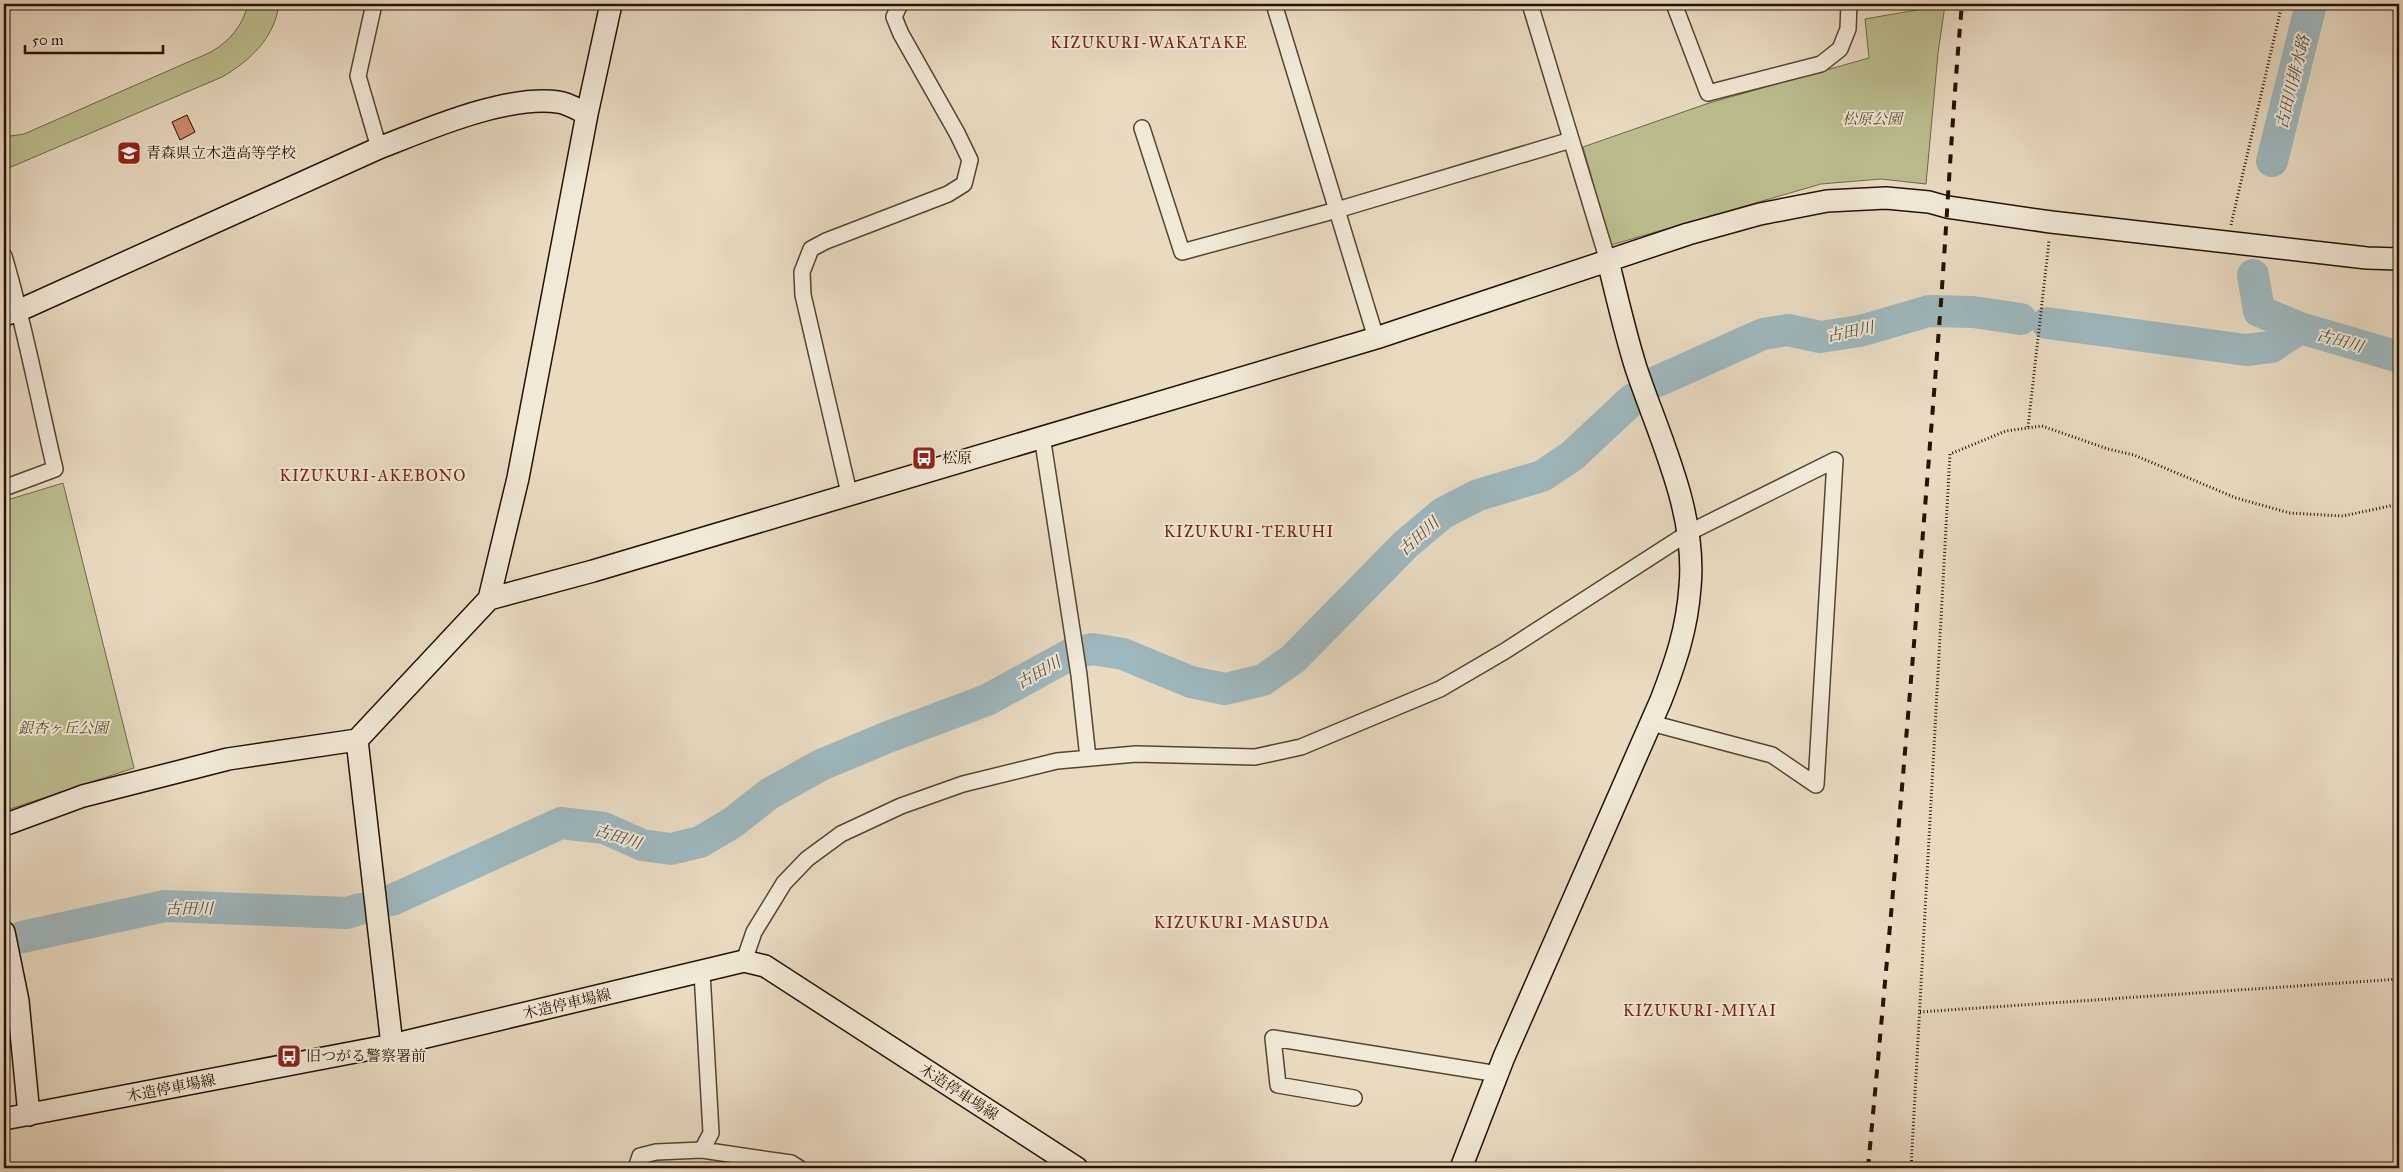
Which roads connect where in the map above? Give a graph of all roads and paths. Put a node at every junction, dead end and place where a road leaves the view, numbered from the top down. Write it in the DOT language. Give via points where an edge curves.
graph roads {
  1 [pos="374,4"];
  2 [pos="611,4"];
  3 [pos="900,4"];
  4 [pos="1274,4"];
  5 [pos="1530,4"];
  6 [pos="1674,4"];
  7 [pos="1849,4"];
  8 [pos="2282,4"];
  9 [pos="587,114"];
  10 [pos="1142,128"];
  11 [pos="1571,140"];
  12 [pos="378,148"];
  13 [pos="1337,210"];
  14 [pos="2051,222"];
  15 [pos="2228,242"];
  16 [pos="4,256"];
  17 [pos="2399,260"];
  18 [pos="1608,261"];
  19 [pos="12,313"];
  20 [pos="1376,338"];
  21 [pos="2028,427"];
  22 [pos="1042,436"];
  23 [pos="4,488"];
  24 [pos="849,493"];
  25 [pos="2399,504"];
  26 [pos="1688,534"];
  27 [pos="489,599"];
  28 [pos="1651,723"];
  29 [pos="357,740"];
  30 [pos="1088,758"];
  31 [pos="4,825"];
  32 [pos="4,932"];
  33 [pos="744,961"];
  34 [pos="702,972"];
  35 [pos="2399,980"];
  36 [pos="1920,1012"];
  37 [pos="392,1046"];
  38 [pos="1498,1074"];
  39 [pos="1354,1098"];
  40 [pos="30,1115"];
  41 [pos="4,1119"];
  42 [pos="702,1150"];
  43 [pos="636,1168"];
  44 [pos="799,1168"];
  45 [pos="1077,1168"];
  46 [pos="1461,1168"];
  47 [pos="1911,1168"];
  1 -- 12 [label="street" via="358,76"];
  2 -- 9 [label="street"];
  3 -- 24 [label="street" via="894,17 901,34 970,160 964,184 948,194 811,249 802,272 802,295"];
  4 -- 13 [label="street"];
  5 -- 11 [label="street"];
  6 -- 7 [label="street" via="1708,93 1821,64 1840,48 1848,28"];
  8 -- 15 [label="path"];
  9 -- 12 [label="street" via="560,102 530,101 437,126"];
  9 -- 27 [label="street" via="518,478"];
  10 -- 13 [label="street" via="1182,252"];
  11 -- 13 [label="street"];
  11 -- 18 [label="street"];
  12 -- 19 [label="street"];
  13 -- 20 [label="street"];
  14 -- 15 [label="street"];
  14 -- 18 [label="street" via="1929,202 1886,198 1827,201 1760,214"];
  14 -- 21 [label="path"];
  15 -- 17 [label="street"];
  16 -- 19 [label="street"];
  18 -- 20 [label="street"];
  18 -- 26 [label="street" via="1636,366 1679,489"];
  19 -- 23 [label="street" via="56,469"];
  20 -- 22 [label="street"];
  21 -- 25 [label="path" via="2042,426 2134,455 2236,498 2290,513 2343,516"];
  21 -- 36 [label="path" via="2006,431 1950,454"];
  22 -- 24 [label="street"];
  22 -- 30 [label="street" via="1079,675"];
  24 -- 27 [label="street"];
  26 -- 28 [label="street" via="1691,586 1681,648"];
  26 -- 28 [label="street" via="1835,460 1816,785 1772,755"];
  26 -- 30 [label="street" via="1440,689 1301,747 1255,757 1136,754"];
  27 -- 29 [label="street"];
  28 -- 38 [label="street"];
  29 -- 31 [label="street" via="228,759 84,796"];
  29 -- 37 [label="street"];
  30 -- 33 [label="street" via="1057,761 963,784 901,806 841,834 807,859 784,883 754,932"];
  32 -- 40 [label="street" via="18,1001"];
  33 -- 34 [label="street, 木造停車場線"];
  33 -- 45 [label="street, 木造停車場線" via="765,966"];
  34 -- 37 [label="street, 木造停車場線"];
  34 -- 42 [label="street" via="711,1133"];
  35 -- 36 [label="path"];
  36 -- 47 [label="path"];
  37 -- 40 [label="street, 木造停車場線"];
  38 -- 39 [label="street" via="1273,1038 1278,1085"];
  38 -- 46 [label="street"];
  40 -- 41 [label="street, 木造停車場線"];
  42 -- 43 [label="street" via="640,1156"];
  42 -- 44 [label="street" via="791,1163"];
}
